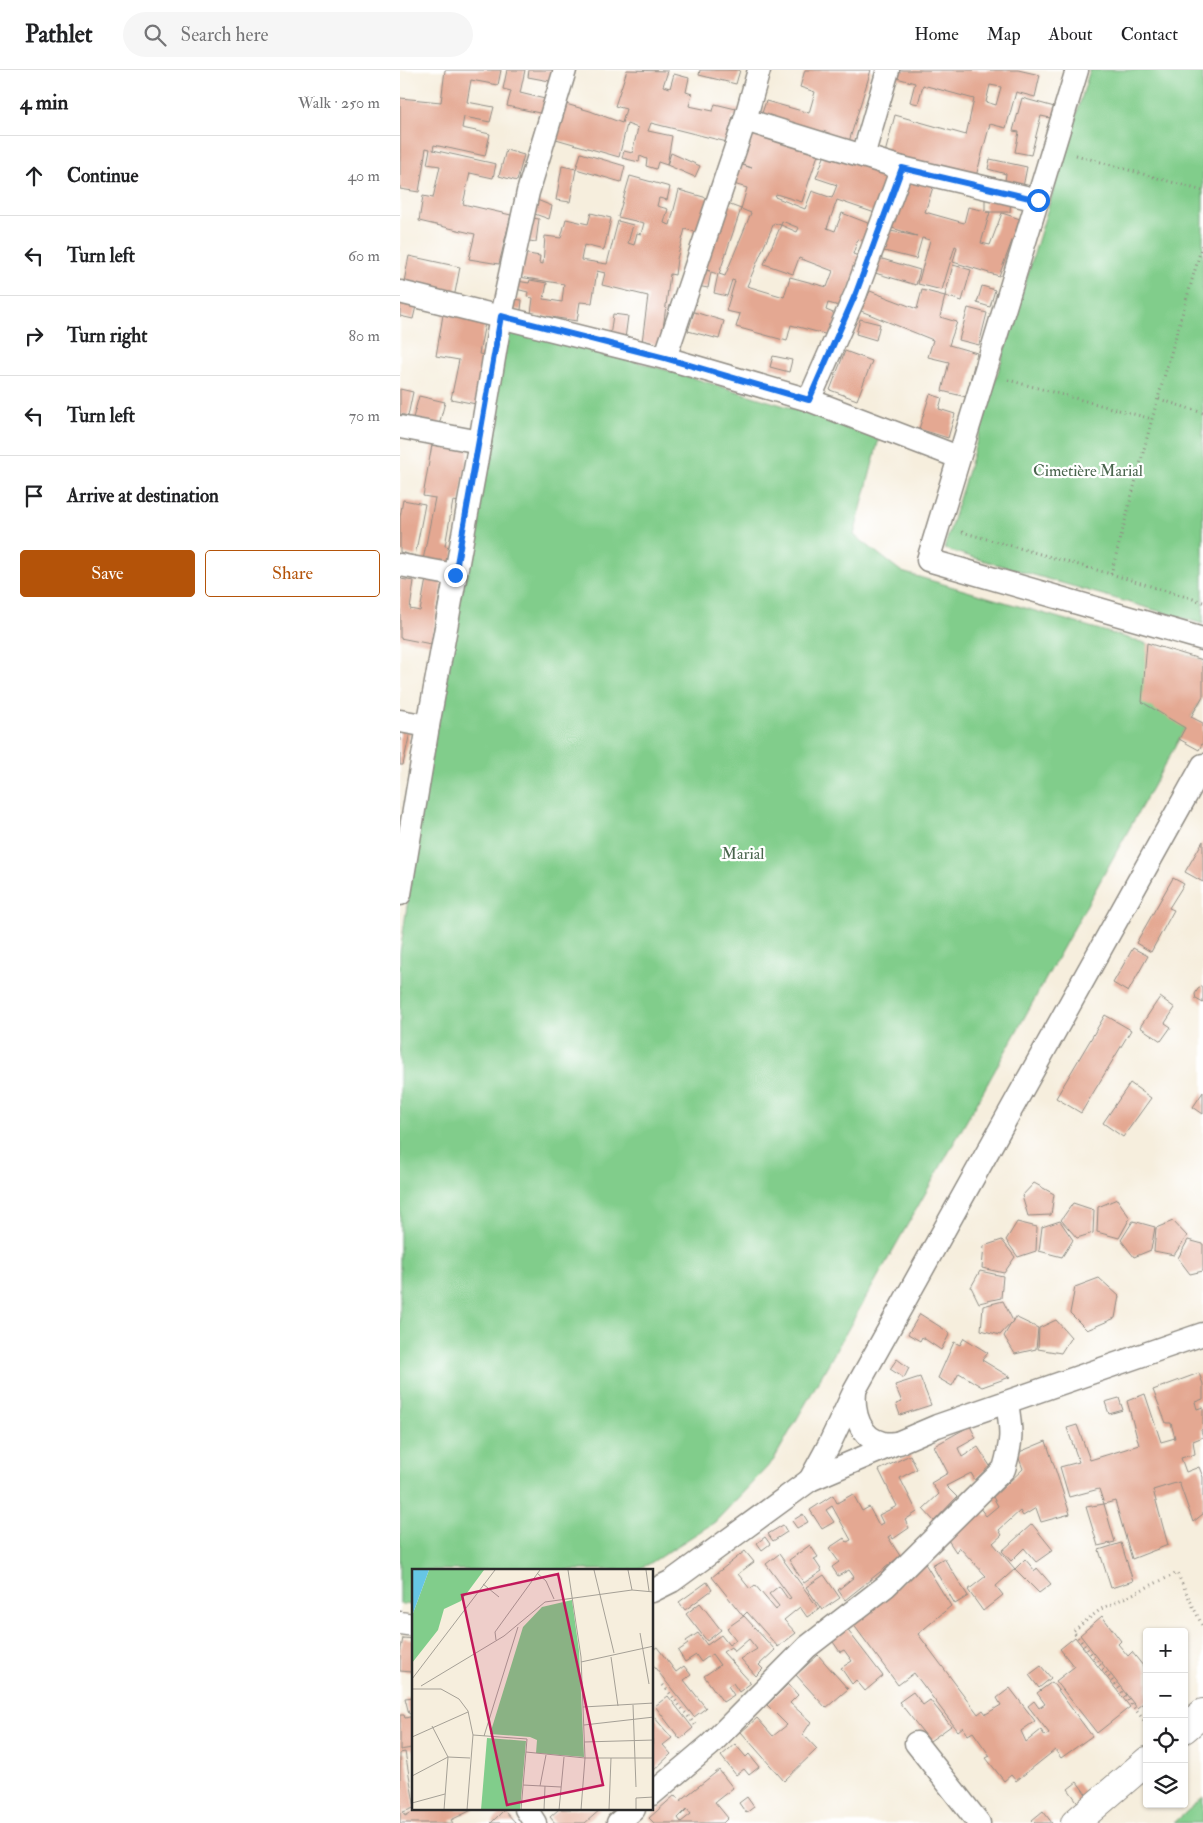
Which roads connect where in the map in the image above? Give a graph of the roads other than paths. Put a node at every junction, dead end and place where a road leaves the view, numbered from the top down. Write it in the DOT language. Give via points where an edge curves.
graph roads {
  1 [pos="565,70"];
  2 [pos="759,70"];
  3 [pos="888,70"];
  4 [pos="1077,70"];
  5 [pos="744,120"];
  6 [pos="862,156"];
  7 [pos="902,168"];
  8 [pos="1038,200"];
  9 [pos="400,292"];
  10 [pos="501,316"];
  11 [pos="665,358"];
  12 [pos="809,400"];
  13 [pos="400,427"];
  14 [pos="480,442"];
  15 [pos="958,457"];
  16 [pos="400,564"];
  17 [pos="455,575"];
  18 [pos="1203,640"];
  19 [pos="400,721"];
  20 [pos="428,726"];
  21 [pos="1203,765"];
  22 [pos="400,894"];
  23 [pos="1203,1334"];
  24 [pos="855,1390"];
  25 [pos="1007,1403"];
  26 [pos="899,1443"];
  27 [pos="810,1480"];
  28 [pos="654,1590"];
  29 [pos="1203,1713"];
  30 [pos="1188,1726"];
  31 [pos="916,1743"];
  32 [pos="1145,1763"];
  33 [pos="654,1792"];
  34 [pos="527,1810"];
  35 [pos="633,1810"];
  36 [pos="535,1823"];
  37 [pos="618,1823"];
  38 [pos="979,1823"];
  39 [pos="1075,1823"];
  1 -- 10 [label="street" via="528,192"];
  2 -- 5 [label="street"];
  3 -- 6 [label="street"];
  4 -- 8 [label="street"];
  5 -- 6 [label="street"];
  5 -- 11 [label="street"];
  6 -- 7 [label="street"];
  7 -- 8 [label="street"];
  7 -- 12 [label="street" via="856,293"];
  8 -- 15 [label="street"];
  9 -- 10 [label="street"];
  10 -- 11 [label="street"];
  10 -- 14 [label="street"];
  11 -- 12 [label="street"];
  12 -- 15 [label="street"];
  13 -- 14 [label="street"];
  14 -- 17 [label="street"];
  15 -- 18 [label="street" via="928,560"];
  16 -- 17 [label="street"];
  17 -- 20 [label="street"];
  19 -- 20 [label="street"];
  20 -- 22 [label="street"];
  21 -- 24 [label="street"];
  23 -- 25 [label="street"];
  24 -- 26 [label="street" via="853,1406 858,1422 869,1436 883,1443"];
  24 -- 27 [label="street"];
  25 -- 26 [label="street" via="937,1426"];
  25 -- 33 [label="street" via="1011,1428 1004,1470 886,1586 807,1647 710,1744"];
  26 -- 27 [label="street"];
  27 -- 28 [label="street" via="680,1576"];
  29 -- 30 [label="street"];
  31 -- 38 [label="street"];
  32 -- 39 [label="street"];
  34 -- 36 [label="street"];
  35 -- 37 [label="street"];
}
